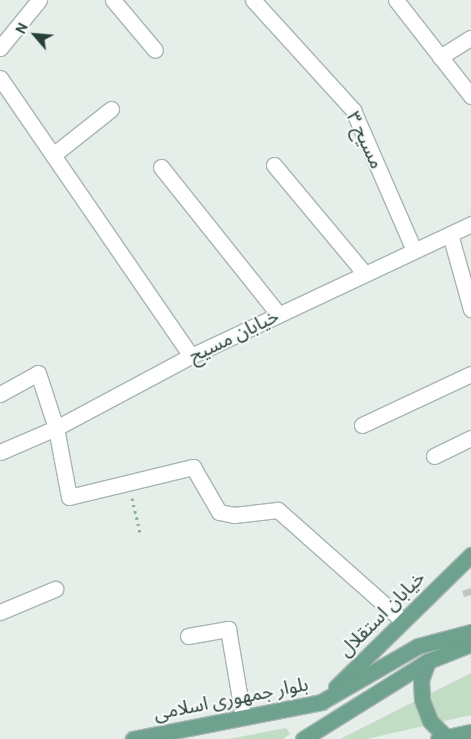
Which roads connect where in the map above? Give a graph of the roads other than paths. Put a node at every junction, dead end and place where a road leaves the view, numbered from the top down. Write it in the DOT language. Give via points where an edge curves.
graph roads {
  1 [pos="39,0"];
  2 [pos="113,0"];
  3 [pos="253,0"];
  4 [pos="396,0"];
  5 [pos="471,38"];
  6 [pos="0,48"];
  7 [pos="155,50"];
  8 [pos="440,56"];
  9 [pos="0,78"];
  10 [pos="471,96"];
  11 [pos="111,109"];
  12 [pos="53,155"];
  13 [pos="274,165"];
  14 [pos="160,167"];
  15 [pos="471,224"];
  16 [pos="450,234"];
  17 [pos="414,250"];
  18 [pos="365,274"];
  19 [pos="471,309"];
  20 [pos="279,315"];
  21 [pos="191,356"];
  22 [pos="471,374"];
  23 [pos="0,394"];
  24 [pos="362,425"];
  25 [pos="56,428"];
  26 [pos="471,438"];
  27 [pos="0,452"];
  28 [pos="434,456"];
  29 [pos="471,555"];
  30 [pos="55,589"];
  31 [pos="0,612"];
  32 [pos="403,620"];
  33 [pos="471,632"];
  34 [pos="188,636"];
  35 [pos="471,644"];
  36 [pos="428,661"];
  37 [pos="321,702"];
  38 [pos="243,718"];
  39 [pos="471,732"];
  40 [pos="442,738"];
  41 [pos="133,739"];
  42 [pos="303,739"];
  1 -- 6 [label="street"];
  2 -- 7 [label="street"];
  3 -- 17 [label="street, مسیح ۳" via="353,110"];
  4 -- 8 [label="street"];
  5 -- 8 [label="street"];
  8 -- 10 [label="street"];
  9 -- 12 [label="street"];
  11 -- 12 [label="street"];
  12 -- 21 [label="street"];
  13 -- 18 [label="street"];
  14 -- 20 [label="street"];
  15 -- 16 [label="street, خیابان مسیح"];
  16 -- 17 [label="street, خیابان مسیح"];
  16 -- 19 [label="street"];
  17 -- 18 [label="street, خیابان مسیح"];
  18 -- 20 [label="street, خیابان مسیح"];
  20 -- 21 [label="street, خیابان مسیح"];
  21 -- 25 [label="street, خیابان مسیح"];
  22 -- 24 [label="street"];
  23 -- 25 [label="street" via="38,373"];
  25 -- 27 [label="street, خیابان مسیح"];
  25 -- 32 [label="street" via="69,497 193,467 219,512 234,515 278,510"];
  26 -- 28 [label="street"];
  29 -- 32 [label="main road, خیابان استقلال"];
  30 -- 31 [label="street"];
  32 -- 37 [label="main road, خیابان استقلال"];
  33 -- 37 [label="main road, بلوار جمهوری اسلامی" via="418,646"];
  34 -- 38 [label="street" via="228,629"];
  35 -- 36 [label="main road"];
  36 -- 40 [label="main road" via="421,680 422,700 430,721"];
  36 -- 42 [label="main road"];
  37 -- 38 [label="main road, بلوار جمهوری اسلامی"];
  38 -- 41 [label="main road, بلوار جمهوری اسلامی"];
  39 -- 40 [label="main road"];
}
